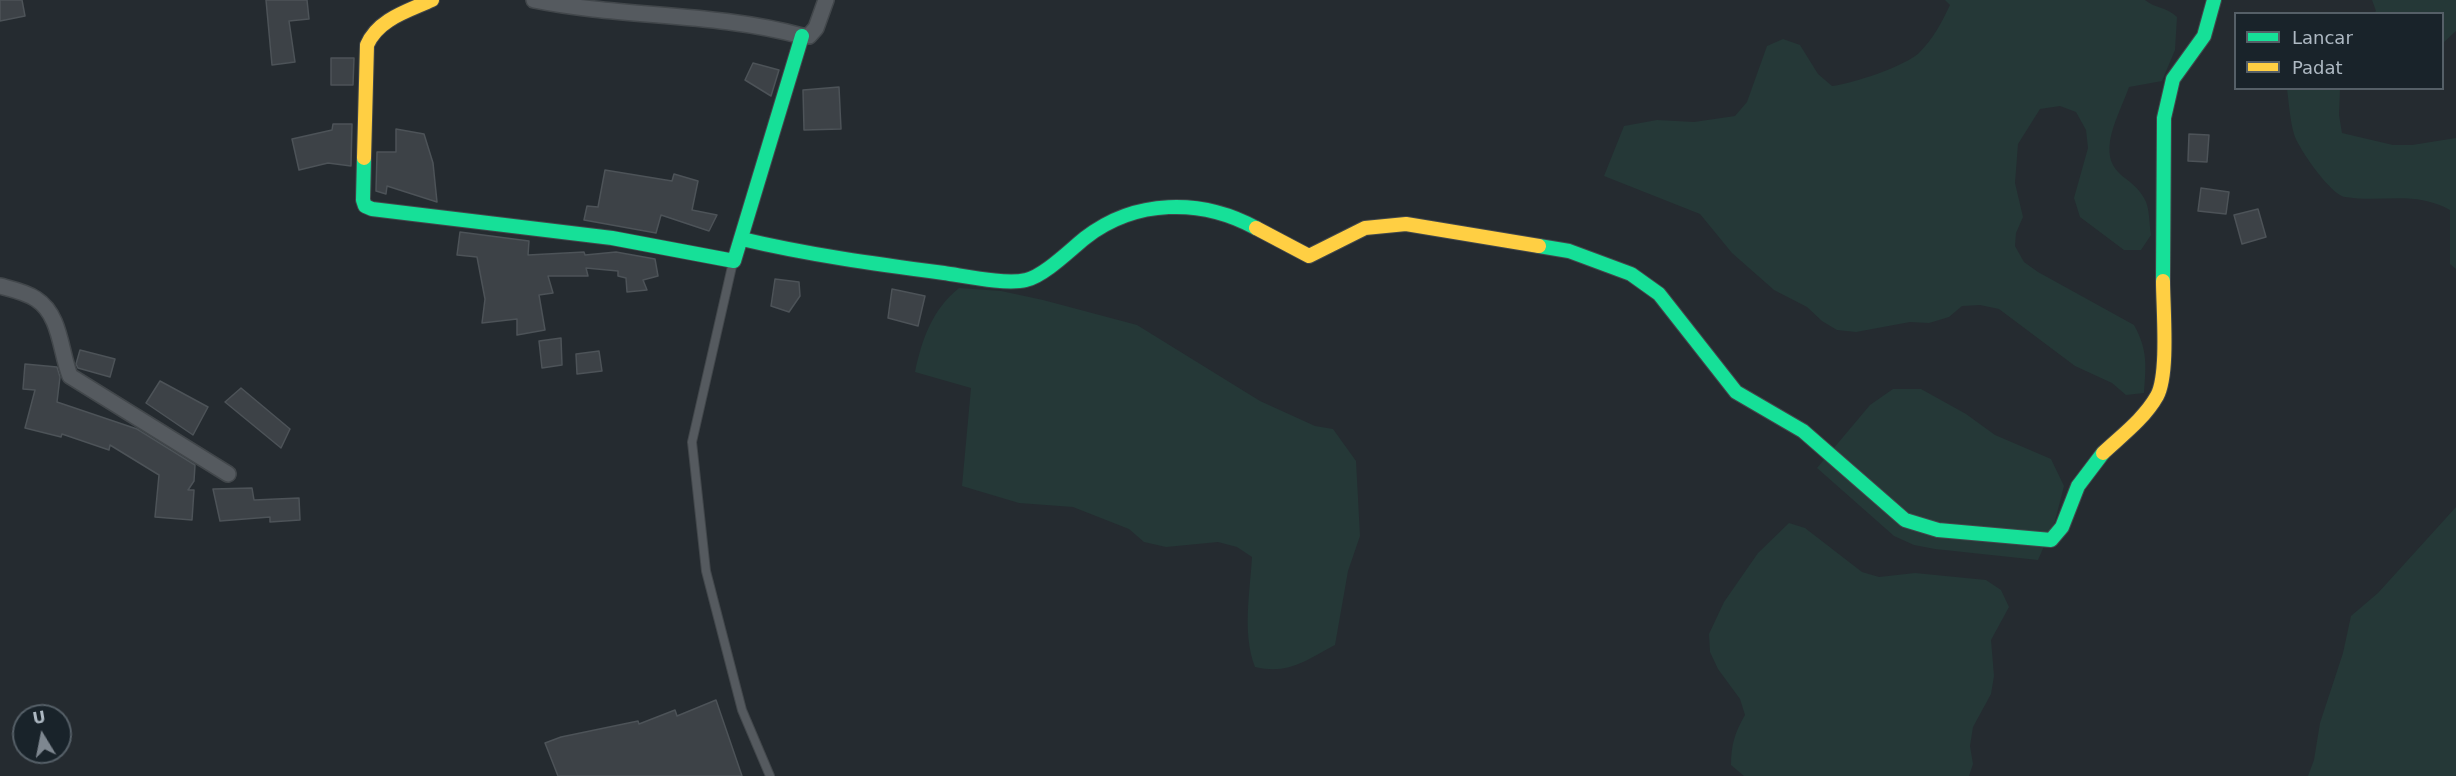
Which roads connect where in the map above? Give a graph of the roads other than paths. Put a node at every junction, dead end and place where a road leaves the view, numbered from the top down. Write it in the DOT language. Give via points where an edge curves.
graph roads {
  1 [pos="432,0"];
  2 [pos="534,0"];
  3 [pos="826,0"];
  4 [pos="2214,0"];
  5 [pos="802,36"];
  6 [pos="742,239"];
  7 [pos="734,261"];
  8 [pos="0,285"];
  9 [pos="228,474"];
  10 [pos="770,776"];
  1 -- 7 [label="street" via="370,34 365,206 612,238"];
  2 -- 5 [label="street" via="568,7 752,24"];
  3 -- 5 [label="street" via="816,28 809,36"];
  4 -- 6 [label="street" via="2204,36 2173,79 2163,118 2163,374 2158,394 2145,413 2096,460 2079,486 2062,527 2051,540 1938,530 1905,520 1803,430 1736,392 1659,294 1631,274 1569,250 1406,224 1365,228 1309,256 1238,218 1196,207 1169,206 1155,207 1092,233 1026,280 971,277 835,258"];
  5 -- 6 [label="street"];
  6 -- 7 [label="street"];
  7 -- 10 [label="lane" via="692,442 706,571 742,710"];
  8 -- 9 [label="street" via="36,298 50,312 70,376"];
}
